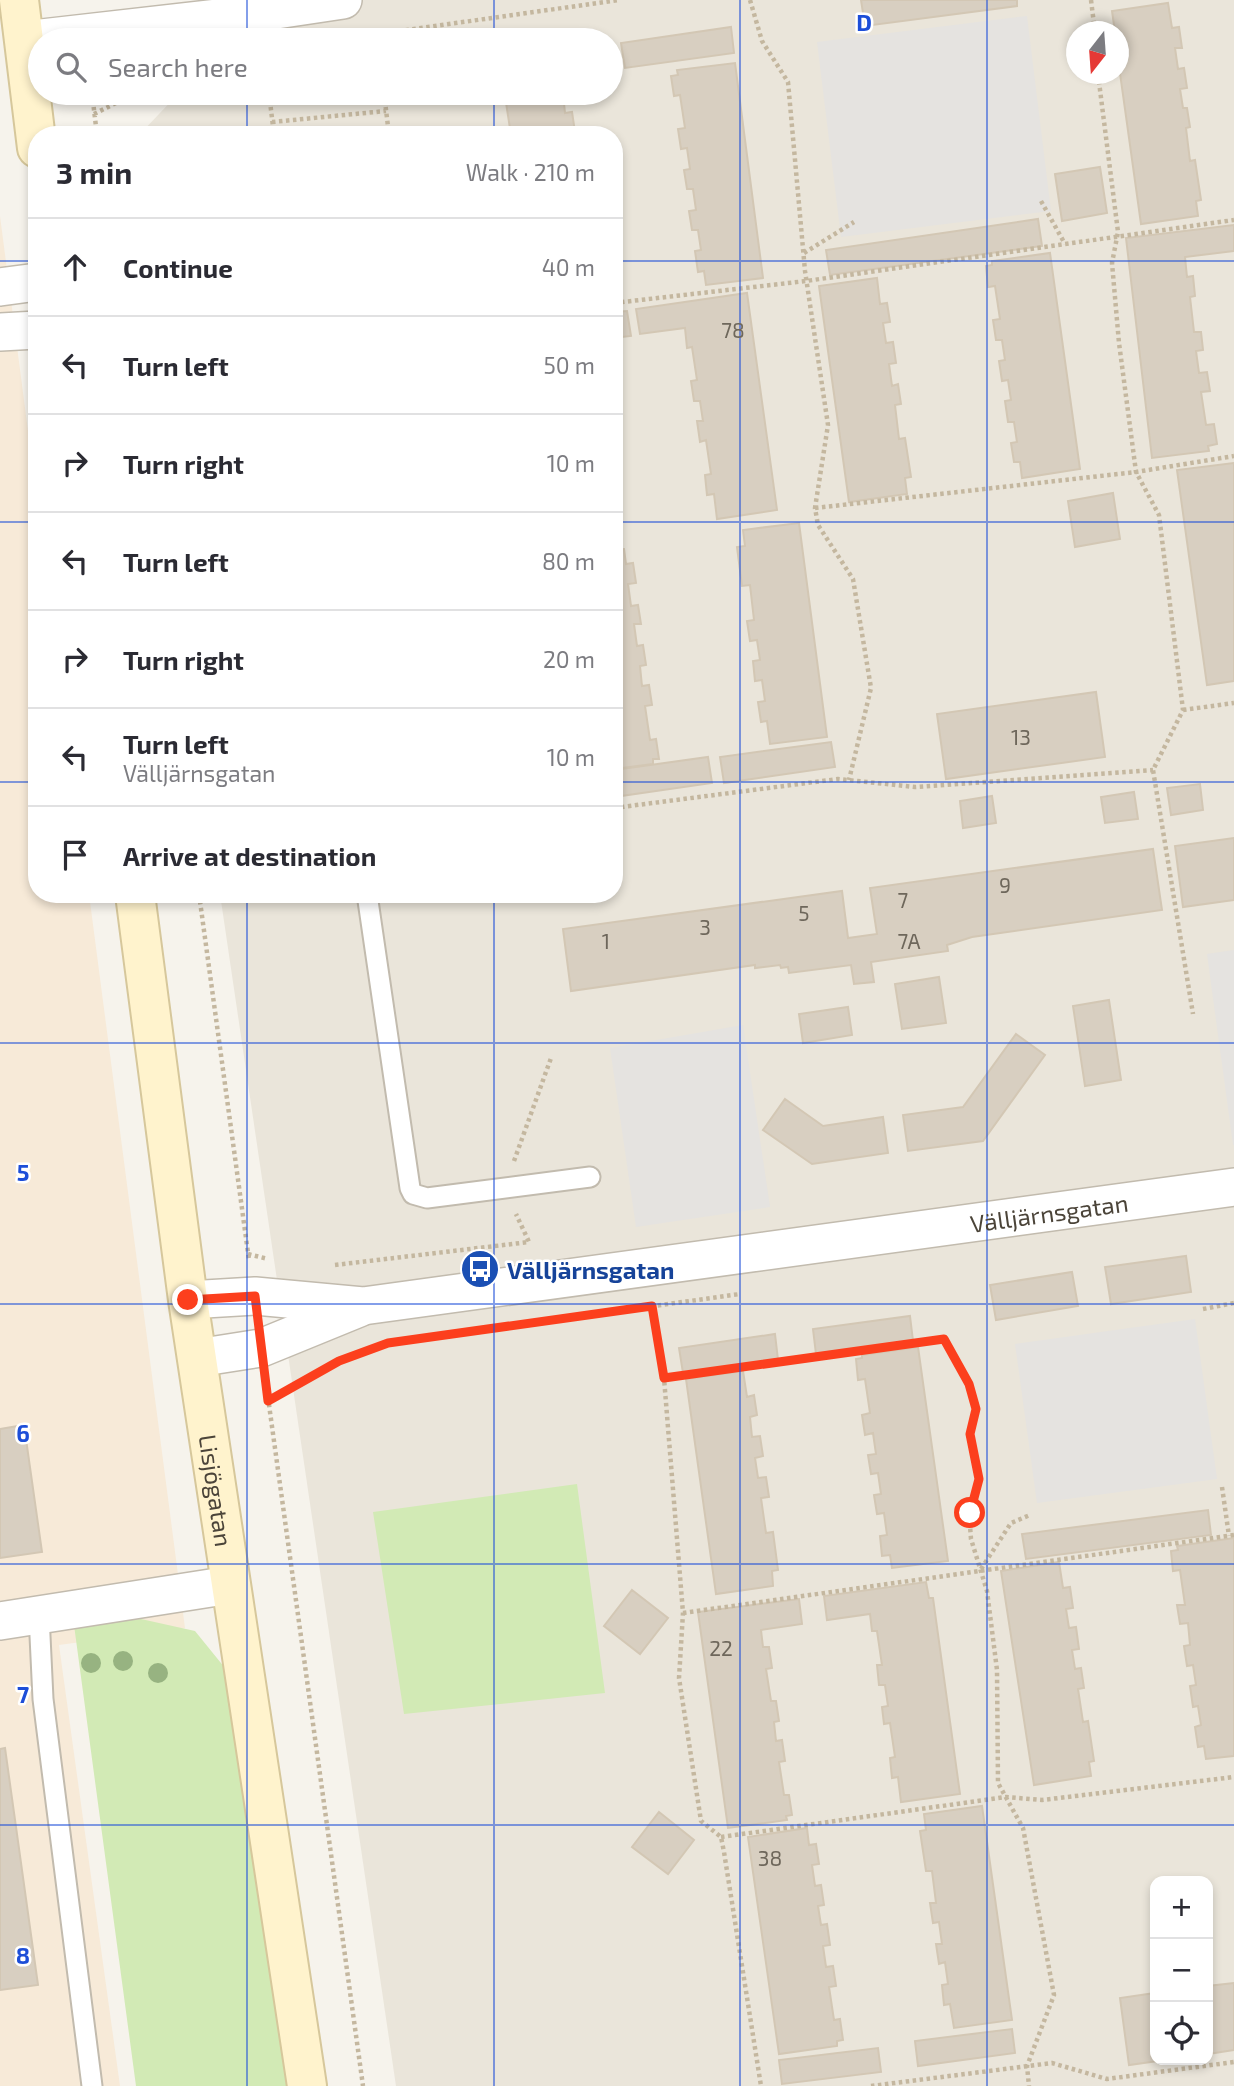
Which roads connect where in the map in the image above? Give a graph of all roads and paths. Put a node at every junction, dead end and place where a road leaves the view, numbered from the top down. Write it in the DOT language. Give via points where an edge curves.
graph roads {
  1 [pos="19,0"];
  2 [pos="619,0"];
  3 [pos="750,0"];
  4 [pos="1091,0"];
  5 [pos="328,1"];
  6 [pos="1094,21"];
  7 [pos="130,28"];
  8 [pos="436,28"];
  9 [pos="24,40"];
  10 [pos="28,40"];
  11 [pos="28,73"];
  12 [pos="1099,84"];
  13 [pos="32,105"];
  14 [pos="93,105"];
  15 [pos="112,105"];
  16 [pos="270,105"];
  17 [pos="385,105"];
  18 [pos="386,111"];
  19 [pos="94,114"];
  20 [pos="272,122"];
  21 [pos="34,126"];
  22 [pos="96,126"];
  23 [pos="273,126"];
  24 [pos="388,126"];
  25 [pos="1041,201"];
  26 [pos="1234,220"];
  27 [pos="854,222"];
  28 [pos="1117,236"];
  29 [pos="1065,244"];
  30 [pos="803,253"];
  31 [pos="807,281"];
  32 [pos="28,283"];
  33 [pos="0,287"];
  34 [pos="623,302"];
  35 [pos="28,330"];
  36 [pos="0,332"];
  37 [pos="1234,456"];
  38 [pos="1136,472"];
  39 [pos="815,508"];
  40 [pos="1234,703"];
  41 [pos="1183,710"];
  42 [pos="1153,770"];
  43 [pos="849,780"];
  44 [pos="623,807"];
  45 [pos="136,903"];
  46 [pos="200,903"];
  47 [pos="368,903"];
  48 [pos="1193,1014"];
  49 [pos="590,1177"];
  50 [pos="1234,1187"];
  51 [pos="747,1293"];
  52 [pos="255,1296"];
  53 [pos="188,1300"];
  54 [pos="1234,1303"];
  55 [pos="363,1306"];
  56 [pos="652,1306"];
  57 [pos="1203,1309"];
  58 [pos="261,1348"];
  59 [pos="197,1358"];
  60 [pos="664,1378"];
  61 [pos="268,1401"];
  62 [pos="1222,1487"];
  63 [pos="1030,1515"];
  64 [pos="1231,1535"];
  65 [pos="981,1570"];
  66 [pos="230,1585"];
  67 [pos="684,1614"];
  68 [pos="39,1615"];
  69 [pos="0,1621"];
  70 [pos="1234,1777"];
  71 [pos="1006,1797"];
  72 [pos="721,1837"];
  73 [pos="1234,2062"];
  74 [pos="1027,2066"];
  75 [pos="92,2086"];
  76 [pos="307,2086"];
  77 [pos="363,2086"];
  78 [pos="761,2086"];
  79 [pos="871,2086"];
  80 [pos="1029,2086"];
  1 -- 9 [label="street"];
  2 -- 8 [label="path"];
  3 -- 30 [label="path" via="762,41 788,82"];
  4 -- 6 [label="path"];
  5 -- 7 [label="street"];
  9 -- 10 [label="street"];
  9 -- 11 [label="street"];
  12 -- 28 [label="path"];
  13 -- 21 [label="street"];
  14 -- 19 [label="path"];
  15 -- 19 [label="path"];
  16 -- 20 [label="path"];
  17 -- 18 [label="path"];
  18 -- 20 [label="path"];
  18 -- 24 [label="path"];
  19 -- 22 [label="path"];
  20 -- 23 [label="path"];
  25 -- 29 [label="path"];
  26 -- 28 [label="path"];
  27 -- 30 [label="path"];
  28 -- 29 [label="path"];
  28 -- 38 [label="path" via="1112,263"];
  29 -- 31 [label="path"];
  30 -- 31 [label="path"];
  31 -- 34 [label="path"];
  31 -- 39 [label="path" via="828,425"];
  32 -- 33 [label="street"];
  35 -- 36 [label="street"];
  37 -- 38 [label="path"];
  38 -- 39 [label="path"];
  38 -- 41 [label="path" via="1159,515"];
  39 -- 43 [label="path" via="818,525 853,579 871,688"];
  40 -- 41 [label="path"];
  41 -- 42 [label="path"];
  42 -- 43 [label="path" via="915,787"];
  42 -- 48 [label="path"];
  43 -- 44 [label="path"];
  45 -- 53 [label="street, Lisjögatan"];
  46 -- 52 [label="path"];
  47 -- 49 [label="lane" via="413,1194 427,1198"];
  50 -- 55 [label="street, Välljärnsgatan"];
  51 -- 56 [label="path"];
  52 -- 53 [label="street, Välljärnsgatan"];
  52 -- 55 [label="street, Välljärnsgatan"];
  53 -- 59 [label="street, Lisjögatan"];
  54 -- 57 [label="path"];
  55 -- 58 [label="street, Välljärnsgatan"];
  56 -- 60 [label="path"];
  56 -- 61 [label="path" via="388,1343 339,1361"];
  58 -- 59 [label="street, Välljärnsgatan"];
  58 -- 61 [label="path"];
  59 -- 66 [label="street, Lisjögatan"];
  60 -- 65 [label="path" via="944,1339 969,1384 976,1409 970,1434 979,1479 970,1513 971,1539"];
  60 -- 67 [label="path"];
  61 -- 77 [label="path"];
  62 -- 64 [label="path"];
  63 -- 65 [label="path" via="1011,1523"];
  64 -- 65 [label="path"];
  65 -- 67 [label="path"];
  65 -- 71 [label="path" via="997,1670 998,1783"];
  66 -- 68 [label="street"];
  66 -- 76 [label="street, Lisjögatan"];
  67 -- 72 [label="path" via="679,1678 701,1821"];
  68 -- 69 [label="street"];
  68 -- 75 [label="lane" via="43,1699"];
  70 -- 71 [label="path" via="1042,1800"];
  71 -- 72 [label="path"];
  71 -- 74 [label="path" via="1023,1828 1054,1994"];
  72 -- 78 [label="path"];
  73 -- 74 [label="path" via="1107,2079 1052,2063"];
  74 -- 79 [label="path"];
  74 -- 80 [label="path"];
}
